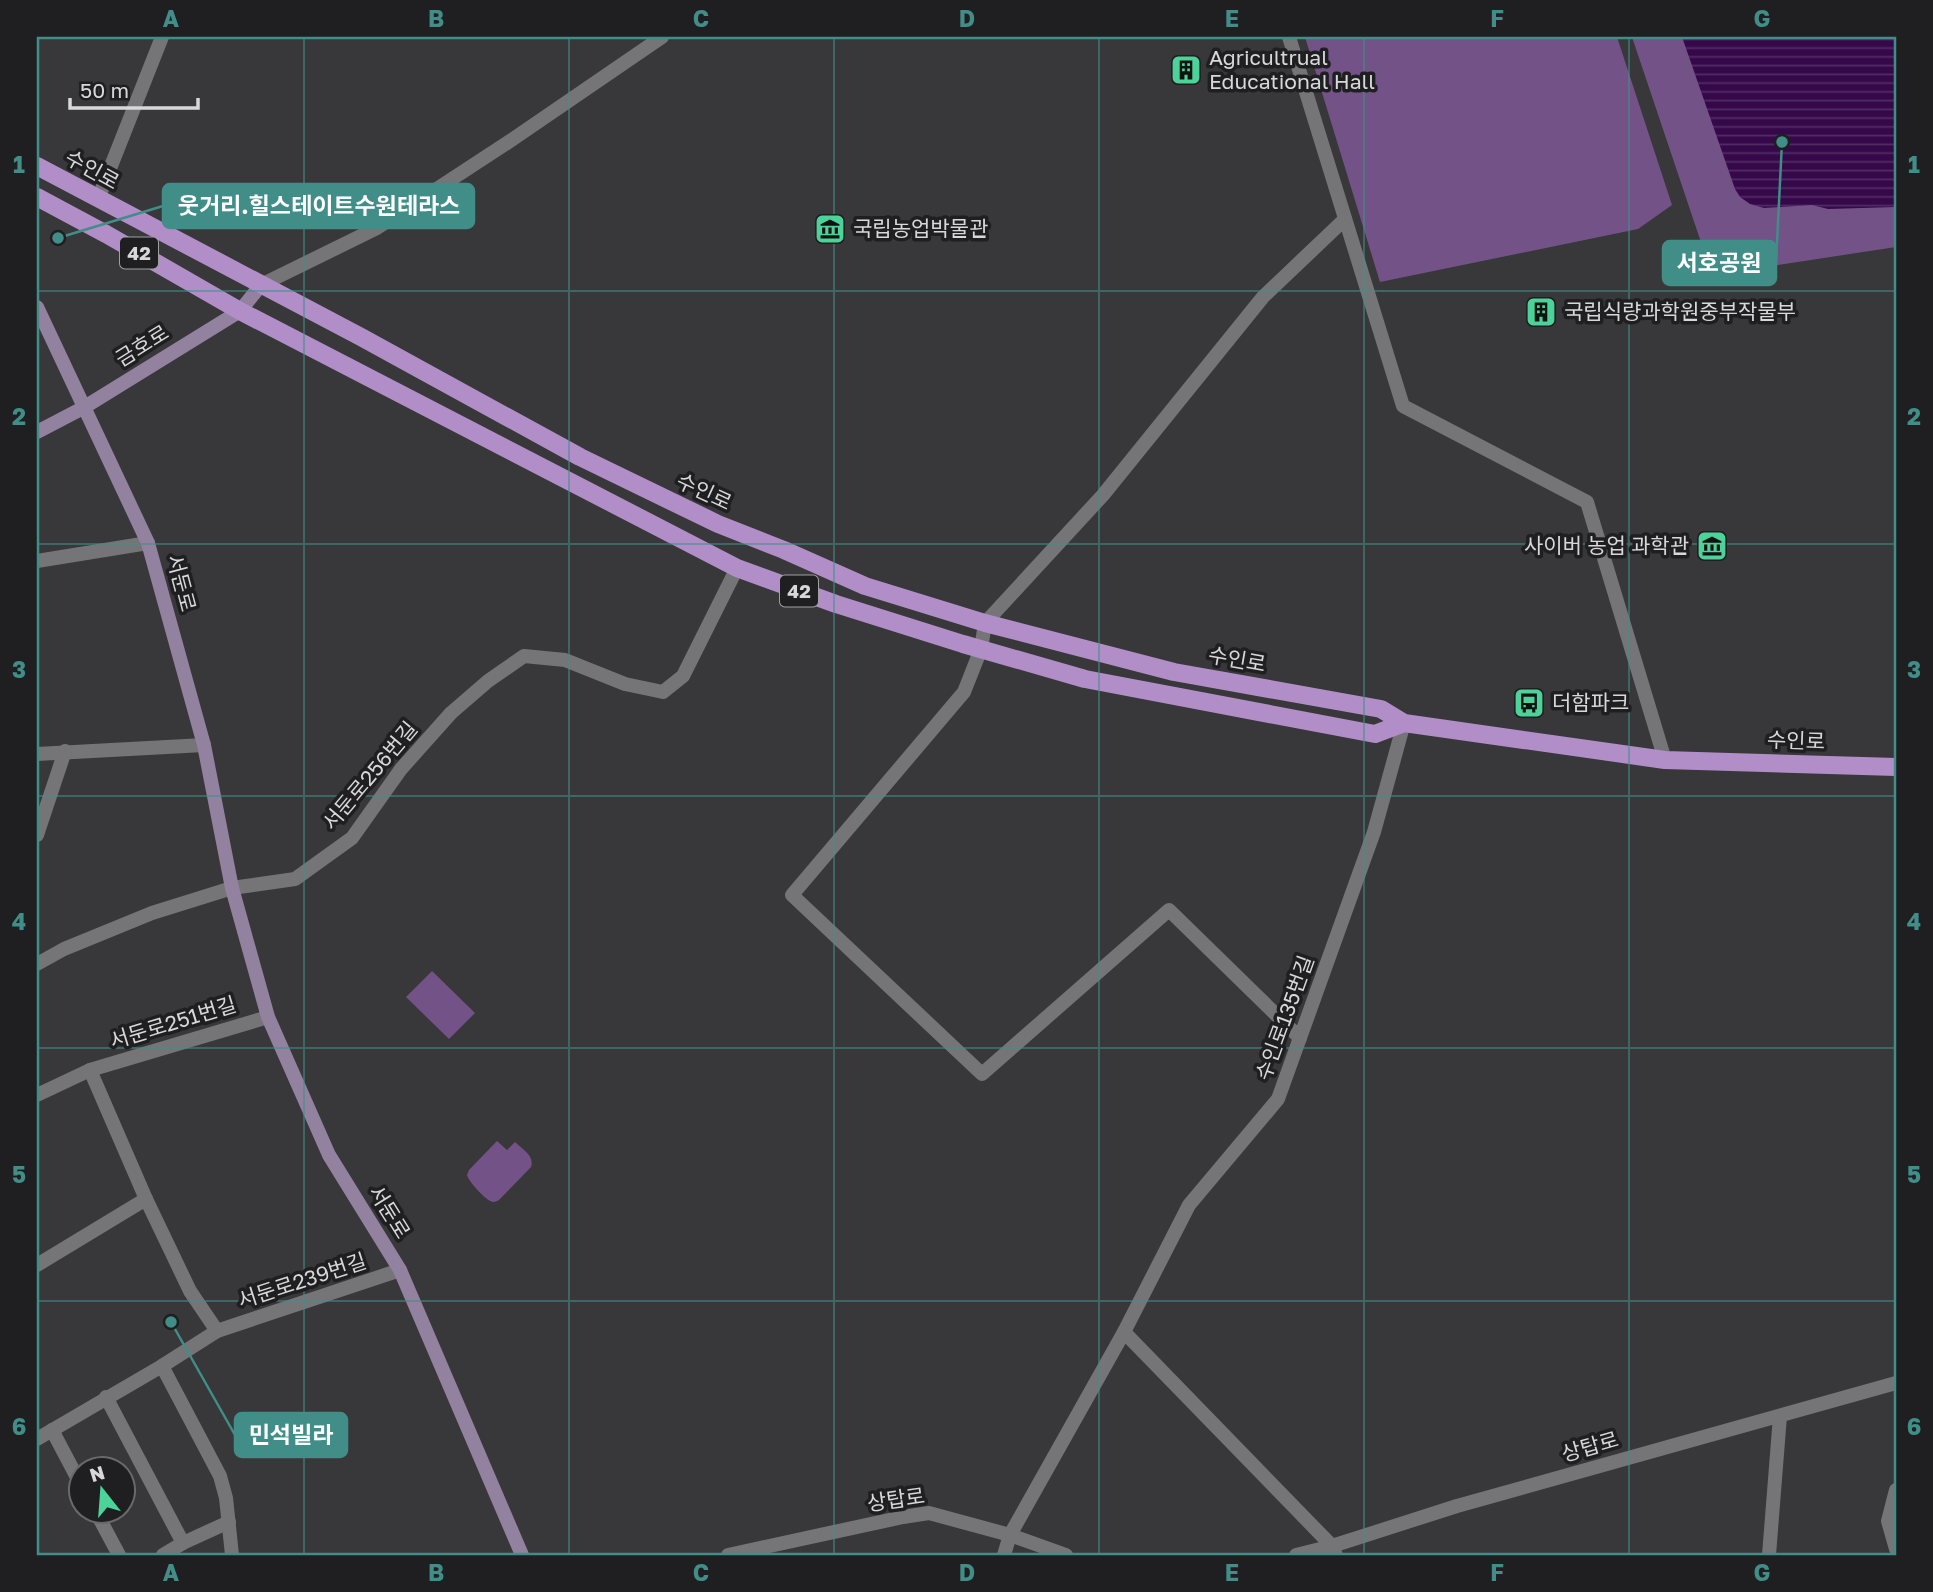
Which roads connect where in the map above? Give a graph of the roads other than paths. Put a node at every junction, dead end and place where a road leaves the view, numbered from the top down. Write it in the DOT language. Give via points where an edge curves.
graph roads {
  1 [pos="162,37"];
  2 [pos="662,37"];
  3 [pos="1289,37"];
  4 [pos="37,166"];
  5 [pos="37,197"];
  6 [pos="99,199"];
  7 [pos="1345,219"];
  8 [pos="261,285"];
  9 [pos="37,306"];
  10 [pos="240,311"];
  11 [pos="83,408"];
  12 [pos="37,432"];
  13 [pos="148,542"];
  14 [pos="37,561"];
  15 [pos="737,568"];
  16 [pos="985,623"];
  17 [pos="981,649"];
  18 [pos="1404,723"];
  19 [pos="204,746"];
  20 [pos="65,751"];
  21 [pos="37,754"];
  22 [pos="1665,760"];
  23 [pos="1896,768"];
  24 [pos="37,835"];
  25 [pos="232,888"];
  26 [pos="37,964"];
  27 [pos="268,1017"];
  28 [pos="1300,1038"];
  29 [pos="90,1070"];
  30 [pos="37,1095"];
  31 [pos="146,1199"];
  32 [pos="37,1265"];
  33 [pos="400,1270"];
  34 [pos="217,1331"];
  35 [pos="1124,1332"];
  36 [pos="162,1366"];
  37 [pos="1896,1383"];
  38 [pos="106,1397"];
  39 [pos="1780,1416"];
  40 [pos="52,1430"];
  41 [pos="37,1439"];
  42 [pos="66,1456"];
  43 [pos="1896,1490"];
  44 [pos="229,1522"];
  45 [pos="104,1526"];
  46 [pos="1010,1535"];
  47 [pos="183,1543"];
  48 [pos="1896,1549"];
  49 [pos="1334,1551"];
  50 [pos="119,1555"];
  51 [pos="163,1555"];
  52 [pos="232,1555"];
  53 [pos="522,1555"];
  54 [pos="728,1555"];
  55 [pos="1004,1555"];
  56 [pos="1066,1555"];
  57 [pos="1296,1555"];
  58 [pos="1769,1555"];
  1 -- 6 [label="street"];
  2 -- 8 [label="street" via="377,228"];
  3 -- 7 [label="street"];
  4 -- 6 [label="main road, 수인로"];
  5 -- 10 [label="main road, 수인로 / 42"];
  6 -- 8 [label="main road, 수인로"];
  7 -- 16 [label="street" via="1263,296 1103,495"];
  7 -- 22 [label="street" via="1403,406 1587,502"];
  8 -- 10 [label="street, 금호로"];
  8 -- 16 [label="main road, 수인로" via="580,457 718,524 865,586"];
  9 -- 11 [label="street, 서둔로"];
  10 -- 11 [label="street, 금호로"];
  10 -- 15 [label="main road, 수인로 / 42"];
  11 -- 12 [label="street, 금호로"];
  11 -- 13 [label="street, 서둔로"];
  13 -- 14 [label="street"];
  13 -- 19 [label="street, 서둔로"];
  15 -- 17 [label="main road, 수인로 / 42"];
  15 -- 25 [label="street, 서둔로256번길" via="682,676 663,692 625,684 565,660 524,656 451,713 401,769 352,838 295,879"];
  16 -- 17 [label="street"];
  16 -- 18 [label="main road, 수인로" via="1174,672 1381,709"];
  17 -- 18 [label="main road, 수인로 / 42" via="1085,679 1375,734"];
  17 -- 28 [label="street" via="964,692 792,895 982,1074 1169,910"];
  18 -- 22 [label="main road, 수인로"];
  18 -- 28 [label="street, 수인로135번길" via="1374,832"];
  19 -- 20 [label="street"];
  19 -- 25 [label="street, 서둔로"];
  20 -- 21 [label="street"];
  20 -- 24 [label="street"];
  22 -- 23 [label="main road, 수인로"];
  25 -- 26 [label="street" via="152,913"];
  25 -- 27 [label="street, 서둔로"];
  27 -- 29 [label="street, 서둔로251번길"];
  27 -- 33 [label="street, 서둔로" via="329,1155"];
  28 -- 35 [label="street, 수인로135번길" via="1279,1099 1189,1205"];
  29 -- 30 [label="street, 서둔로251번길"];
  29 -- 31 [label="street, 서둔로251번길"];
  31 -- 32 [label="street"];
  31 -- 34 [label="street, 서둔로239번길" via="190,1291"];
  33 -- 34 [label="street, 서둔로239번길"];
  33 -- 53 [label="street, 서둔로"];
  34 -- 36 [label="street, 서둔로239번길"];
  35 -- 46 [label="street, 수인로135번길"];
  35 -- 49 [label="street"];
  36 -- 38 [label="street, 서둔로239번길"];
  36 -- 44 [label="street" via="220,1476"];
  37 -- 39 [label="street, 상탑로"];
  38 -- 40 [label="street, 서둔로239번길"];
  38 -- 47 [label="street"];
  39 -- 49 [label="street, 상탑로" via="1457,1506"];
  39 -- 58 [label="street"];
  40 -- 41 [label="street, 서둔로239번길"];
  40 -- 42 [label="street"];
  43 -- 48 [label="street" via="1888,1521"];
  44 -- 47 [label="street"];
  44 -- 52 [label="street"];
  45 -- 50 [label="street"];
  46 -- 54 [label="street, 상탑로" via="929,1513"];
  46 -- 55 [label="street, 수인로135번길"];
  46 -- 56 [label="street, 상탑로"];
  47 -- 51 [label="street"];
  49 -- 57 [label="street, 상탑로"];
}
